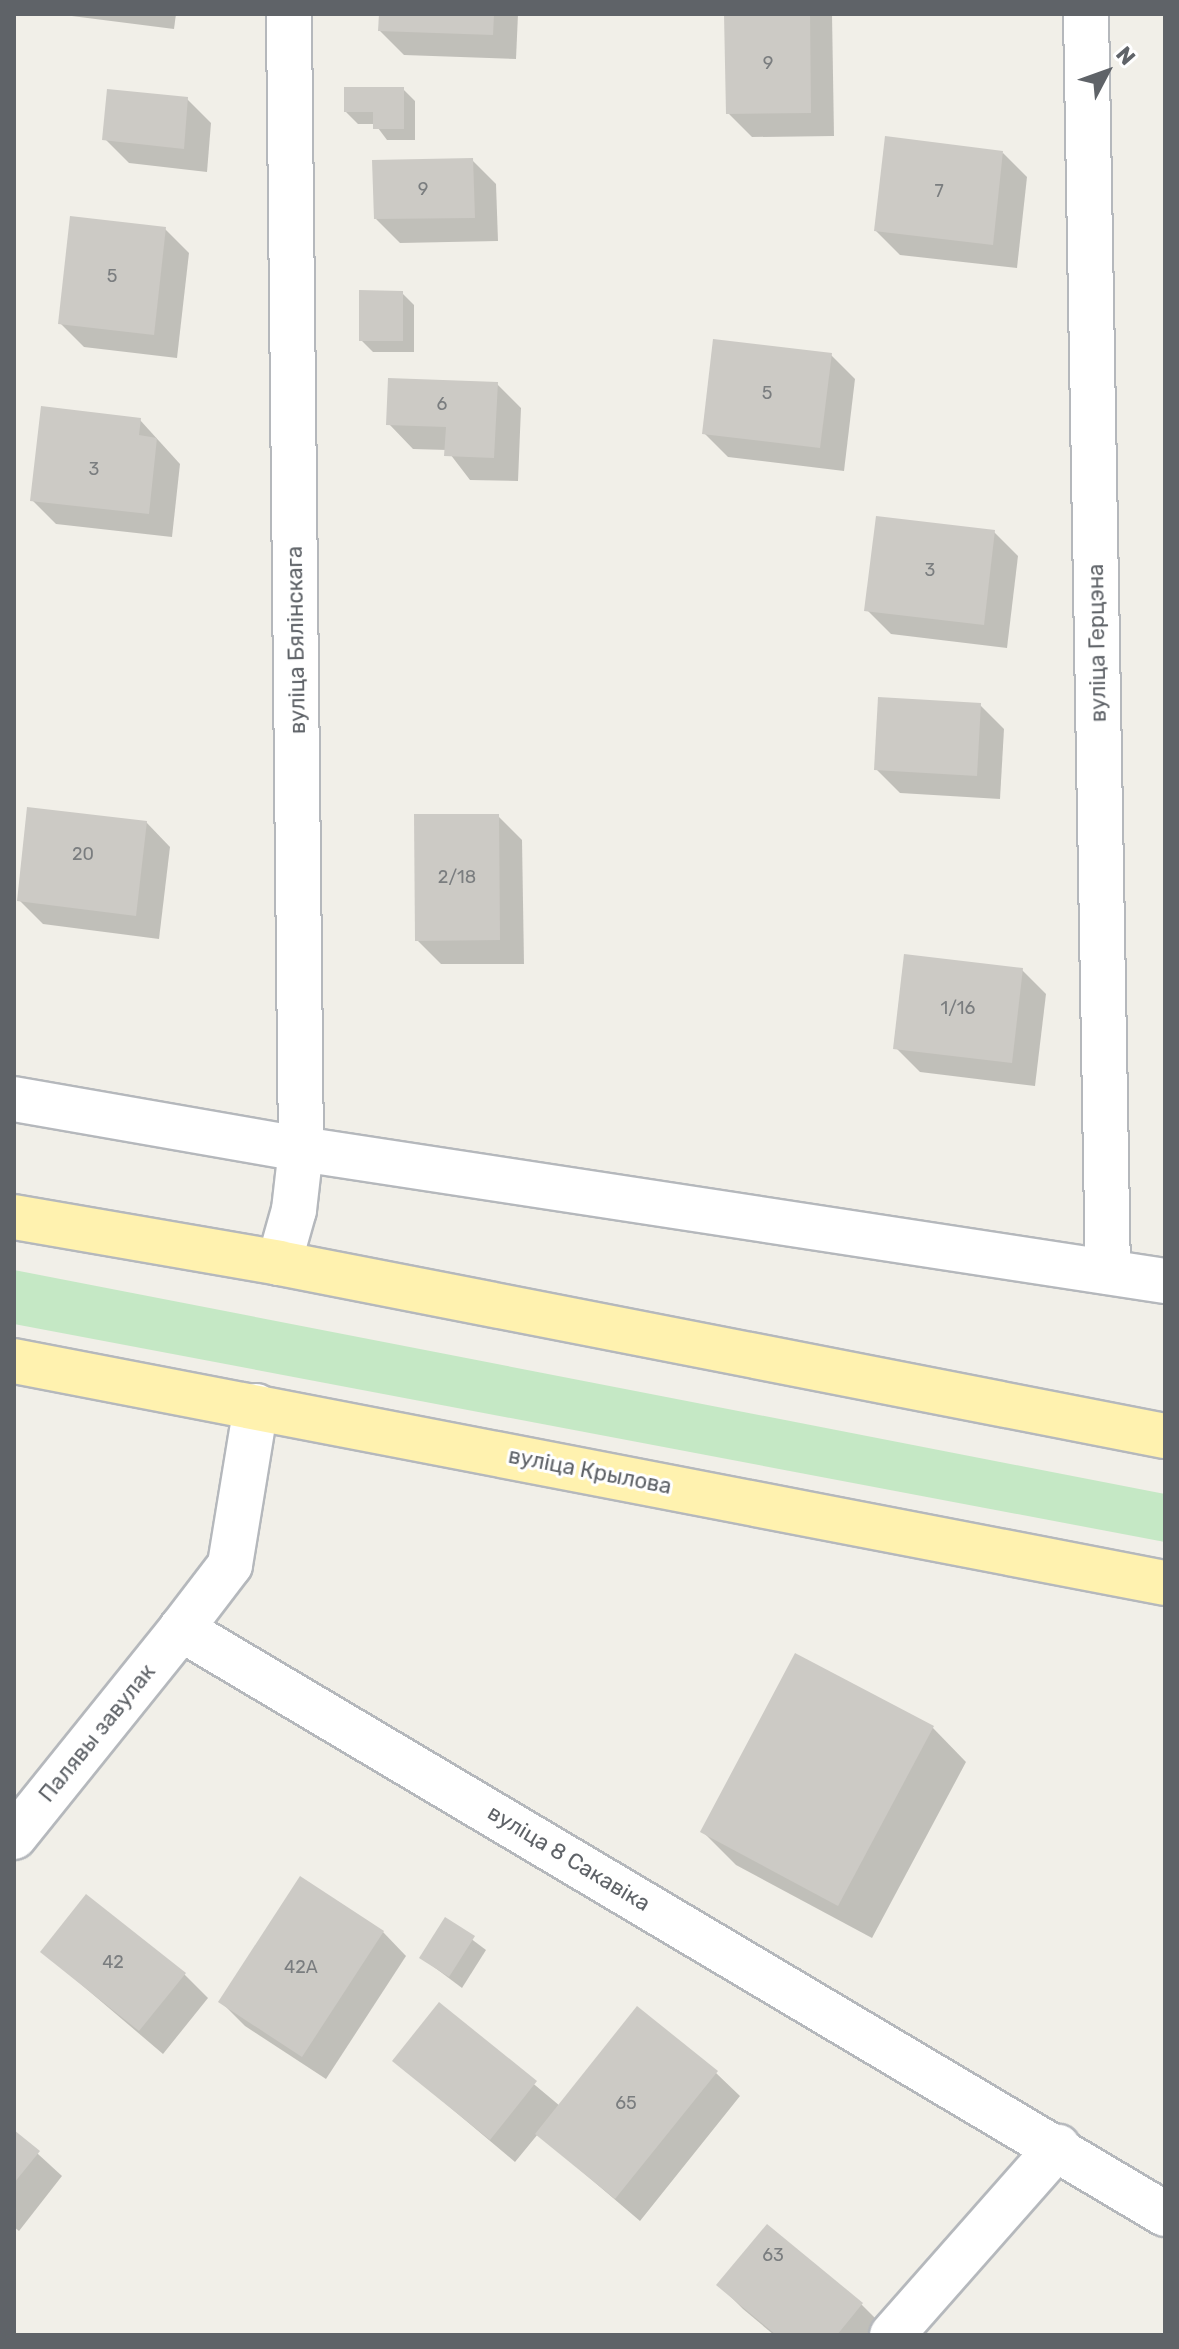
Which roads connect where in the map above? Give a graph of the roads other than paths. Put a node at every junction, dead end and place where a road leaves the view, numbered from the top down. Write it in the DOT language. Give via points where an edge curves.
graph roads {
  1 [pos="289,14"];
  2 [pos="1086,14"];
  3 [pos="14,1099"];
  4 [pos="301,1149"];
  5 [pos="14,1217"];
  6 [pos="279,1263"];
  7 [pos="1108,1272"];
  8 [pos="1165,1281"];
  9 [pos="14,1361"];
  10 [pos="256,1406"];
  11 [pos="1165,1436"];
  12 [pos="1165,1583"];
  13 [pos="181,1629"];
  14 [pos="14,1837"];
  15 [pos="1058,2147"];
  16 [pos="1165,2214"];
  17 [pos="892,2335"];
  1 -- 4 [label="street, вуліца Бялінскага"];
  2 -- 7 [label="street, вуліца Герцэна"];
  3 -- 4 [label="street"];
  4 -- 6 [label="street, вуліца Бялінскага" via="294,1210"];
  4 -- 7 [label="street"];
  5 -- 6 [label="main road"];
  6 -- 11 [label="main road"];
  7 -- 8 [label="street"];
  9 -- 10 [label="main road, вуліца Крылова"];
  10 -- 12 [label="main road, вуліца Крылова"];
  10 -- 13 [label="street" via="230,1565"];
  13 -- 14 [label="street, Палявы завулак"];
  13 -- 15 [label="street, вуліца 8 Сакавіка"];
  15 -- 16 [label="street, вуліца 8 Сакавіка"];
  15 -- 17 [label="street"];
}
